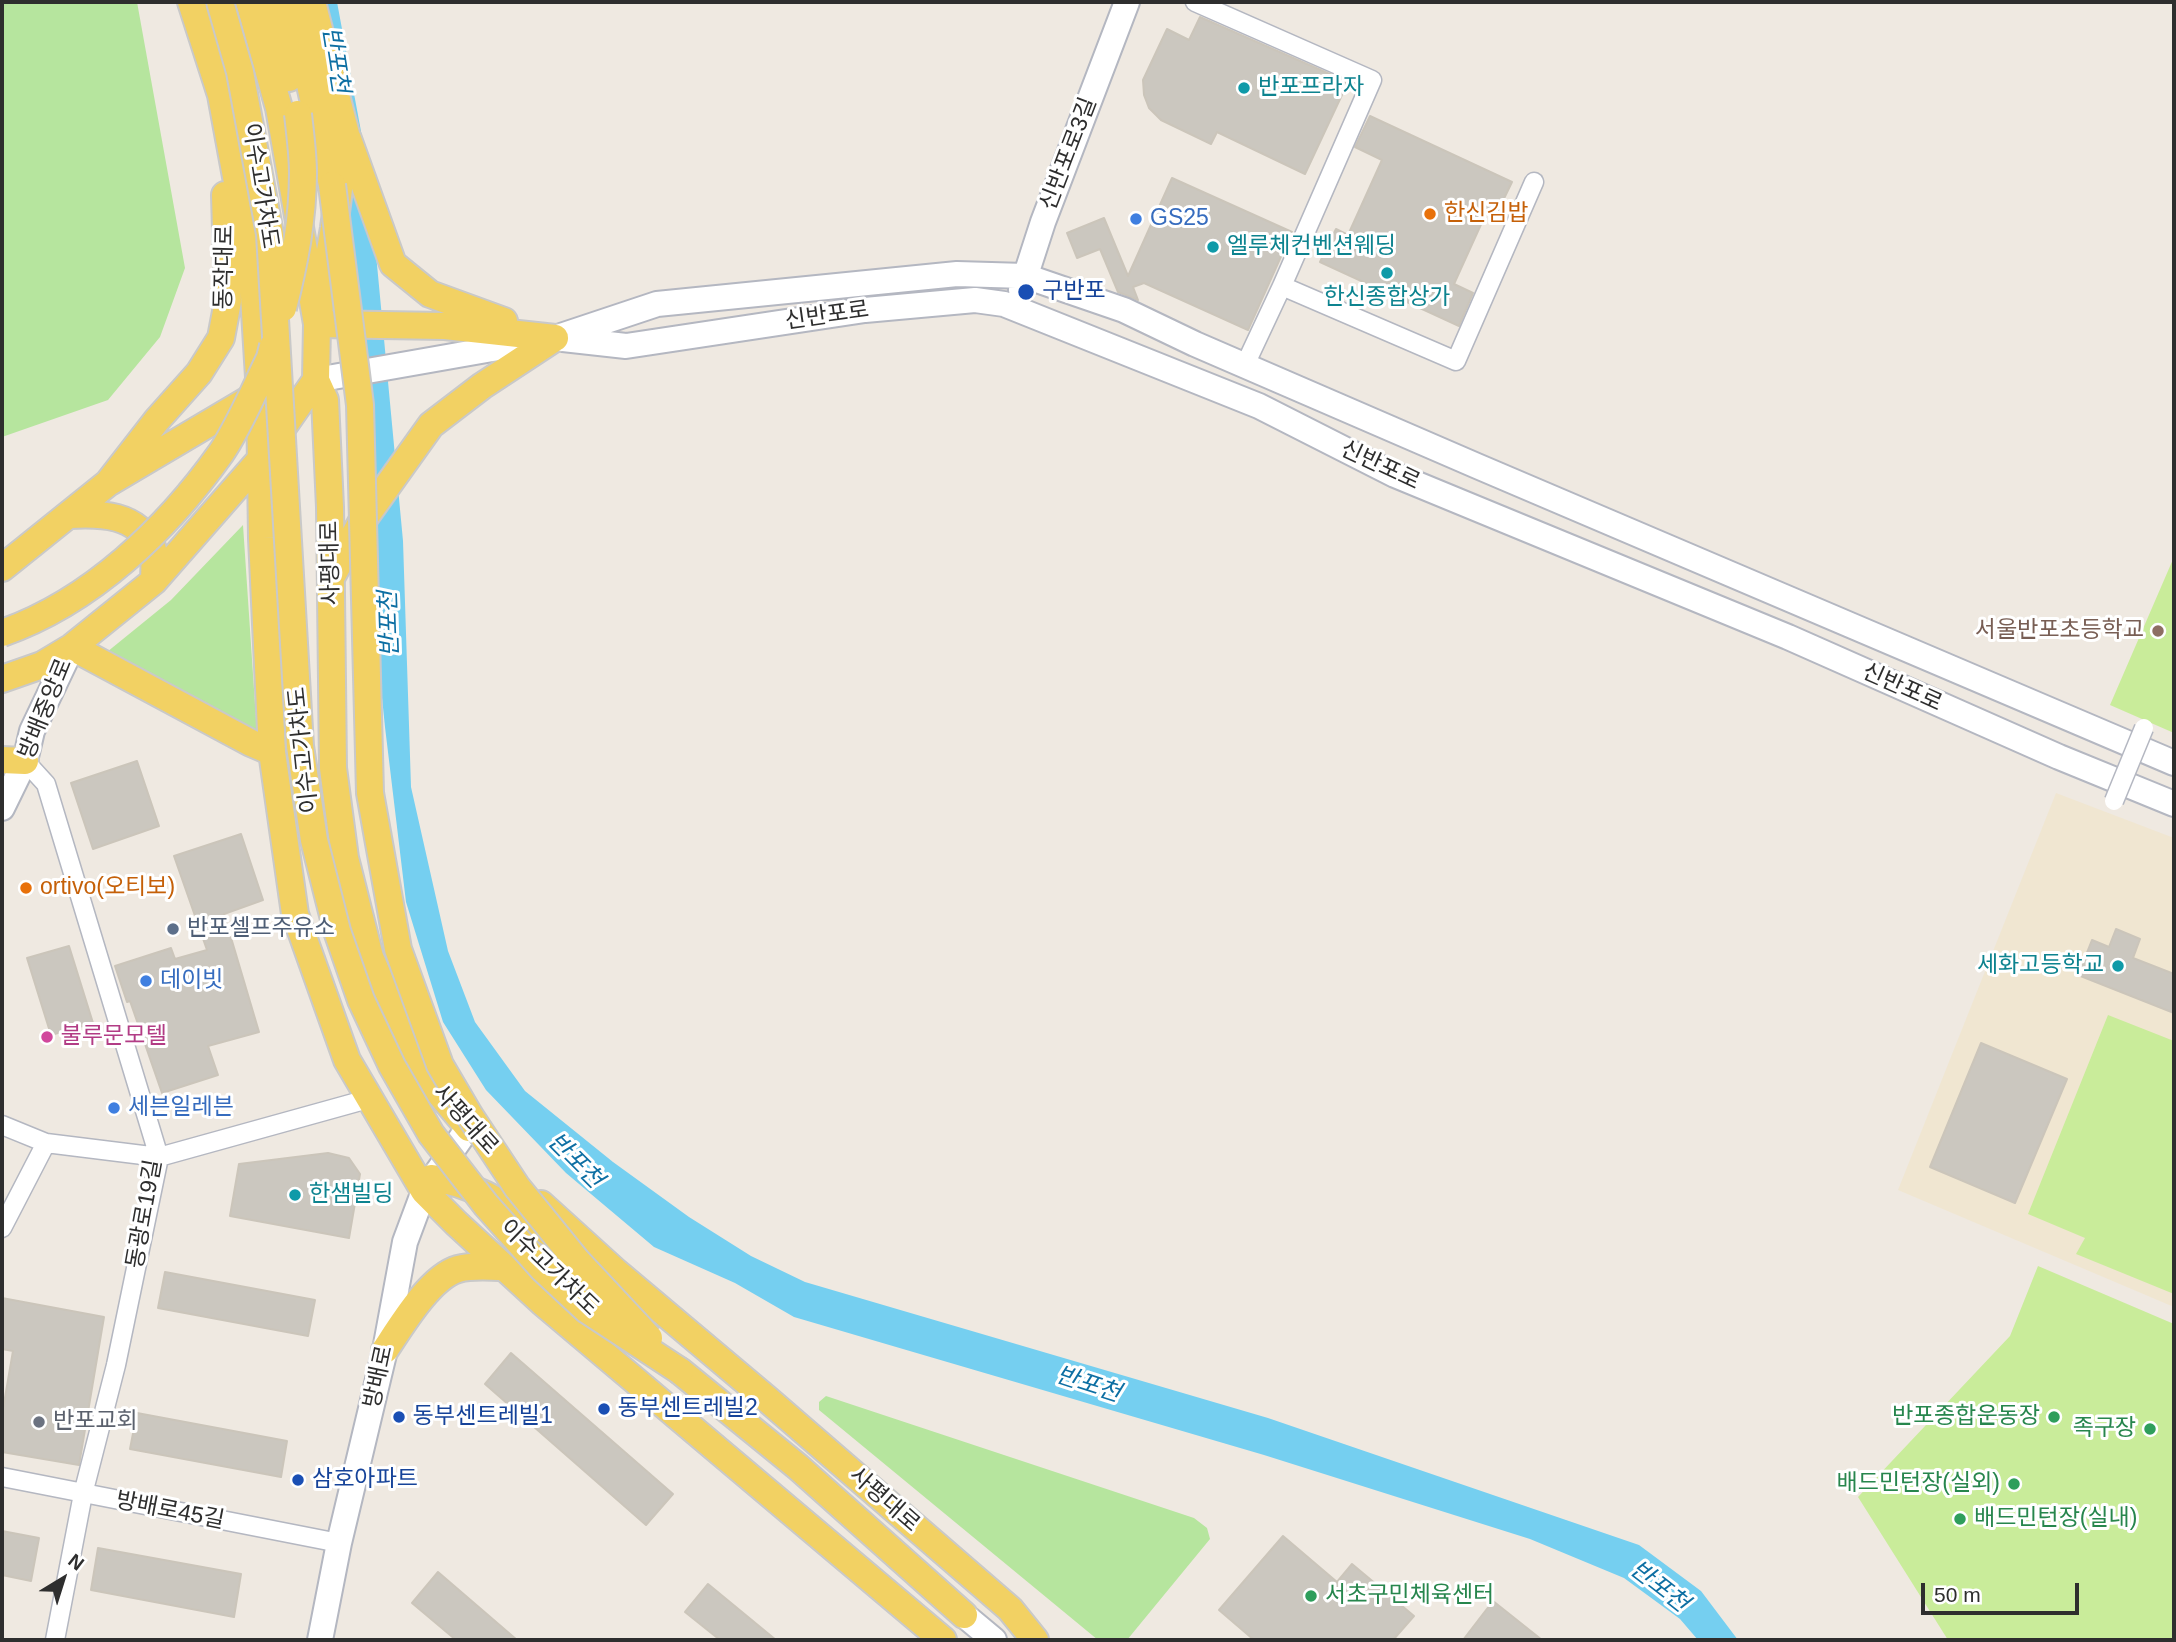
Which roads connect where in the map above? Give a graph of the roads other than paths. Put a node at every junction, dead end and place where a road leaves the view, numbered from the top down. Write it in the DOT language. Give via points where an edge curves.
graph roads {
  1 [pos="191,2"];
  2 [pos="220,2"];
  3 [pos="249,2"];
  4 [pos="269,2"];
  5 [pos="289,2"];
  6 [pos="312,2"];
  7 [pos="1127,2"];
  8 [pos="1195,2"];
  9 [pos="221,95"];
  10 [pos="346,134"];
  11 [pos="1534,182"];
  12 [pos="1025,276"];
  13 [pos="1282,286"];
  14 [pos="1015,308"];
  15 [pos="317,324"];
  16 [pos="555,338"];
  17 [pos="1245,365"];
  18 [pos="321,390"];
  19 [pos="260,393"];
  20 [pos="260,460"];
  21 [pos="108,483"];
  22 [pos="69,515"];
  23 [pos="2,568"];
  24 [pos="331,578"];
  25 [pos="154,581"];
  26 [pos="2,633"];
  27 [pos="72,647"];
  28 [pos="2,679"];
  29 [pos="2144,728"];
  30 [pos="272,752"];
  31 [pos="14,761"];
  32 [pos="2174,763"];
  33 [pos="2114,801"];
  34 [pos="2174,804"];
  35 [pos="2,808"];
  36 [pos="368,1100"];
  37 [pos="2,1125"];
  38 [pos="468,1128"];
  39 [pos="46,1143"];
  40 [pos="159,1157"];
  41 [pos="427,1185"];
  42 [pos="2,1228"];
  43 [pos="576,1248"];
  44 [pos="502,1267"];
  45 [pos="616,1272"];
  46 [pos="542,1302"];
  47 [pos="385,1350"];
  48 [pos="680,1371"];
  49 [pos="2,1478"];
  50 [pos="83,1494"];
  51 [pos="339,1544"];
  52 [pos="964,1615"];
  53 [pos="55,1640"];
  54 [pos="320,1640"];
  55 [pos="943,1640"];
  56 [pos="994,1640"];
  57 [pos="1035,1640"];
  1 -- 9 [label="main road, 동작대로"];
  2 -- 48 [label="main road, 이수고가차도, bridge" via="240,72 270,234 300,746 314,840 337,931 361,1000 392,1066 432,1134 486,1205 587,1310"];
  3 -- 15 [label="main road" via="279,108"];
  4 -- 26 [label="main road, bridge" via="298,114 303,172 302,215 293,267 270,358 222,451 170,518 72,600"];
  5 -- 48 [label="main road, 이수고가차도, bridge" via="332,185 360,405 370,793 398,950 440,1065 517,1187"];
  6 -- 10 [label="main road"];
  7 -- 12 [label="main road, 신반포로3길"];
  8 -- 13 [label="street" via="1372,80"];
  9 -- 19 [label="main road, 동작대로" via="252,264"];
  9 -- 21 [label="main road, 동작대로" via="229,301 220,338 199,373"];
  10 -- 15 [label="main road, bridge"];
  10 -- 16 [label="main road" via="393,264 430,294"];
  11 -- 13 [label="street" via="1456,361"];
  12 -- 14 [label="main road, 신반포로3길"];
  12 -- 16 [label="main road, 신반포로" via="957,274 657,304"];
  12 -- 17 [label="main road, 신반포로" via="1124,310"];
  13 -- 17 [label="street"];
  14 -- 16 [label="main road, 신반포로" via="975,300 866,310 626,346"];
  14 -- 34 [label="main road, 신반포로" via="1259,406 1395,475"];
  15 -- 16 [label="main road" via="445,326"];
  15 -- 18 [label="main road"];
  16 -- 18 [label="main road, 신반포로" via="351,373"];
  16 -- 24 [label="main road" via="431,425 361,523"];
  17 -- 32 [label="main road, 신반포로"];
  18 -- 19 [label="main road, 동작대로"];
  18 -- 20 [label="main road"];
  18 -- 24 [label="main road, 사평대로"];
  19 -- 20 [label="main road, 동작대로"];
  19 -- 21 [label="main road, 동작대로"];
  20 -- 25 [label="main road"];
  20 -- 30 [label="main road"];
  21 -- 22 [label="main road, 동작대로"];
  22 -- 23 [label="main road, 동작대로"];
  22 -- 25 [label="main road" via="115,515 140,529 153,549"];
  24 -- 38 [label="main road, 사평대로" via="333,768 345,858 370,957 418,1068"];
  25 -- 27 [label="main road"];
  27 -- 28 [label="main road" via="42,665"];
  27 -- 30 [label="main road"];
  27 -- 31 [label="main road, 방배중앙로"];
  29 -- 33 [label="street, bridge"];
  30 -- 36 [label="main road" via="295,914 347,1060"];
  31 -- 35 [label="main road, 방배중앙로"];
  31 -- 40 [label="street, 동광로19길" via="46,784"];
  36 -- 40 [label="street"];
  36 -- 41 [label="main road"];
  37 -- 39 [label="street"];
  38 -- 41 [label="main road, 방배로"];
  38 -- 45 [label="main road, 사평대로" via="543,1206"];
  39 -- 40 [label="street"];
  39 -- 42 [label="street"];
  40 -- 50 [label="street, 동광로19길" via="116,1365"];
  41 -- 43 [label="main road" via="445,1180 480,1193"];
  41 -- 44 [label="main road"];
  41 -- 47 [label="main road, 방배로" via="405,1241"];
  43 -- 45 [label="main road"];
  43 -- 46 [label="main road" via="539,1243 530,1251 523,1265"];
  44 -- 46 [label="main road"];
  44 -- 47 [label="main road" via="458,1269 447,1275 415,1308"];
  45 -- 57 [label="main road, 사평대로" via="1010,1609"];
  46 -- 55 [label="main road"];
  47 -- 51 [label="main road, 방배로"];
  48 -- 52 [label="main road, 이수고가차도" via="798,1466"];
  49 -- 50 [label="street, 방배로45길"];
  50 -- 51 [label="street, 방배로45길"];
  50 -- 53 [label="street, 동광로19길"];
  51 -- 54 [label="main road, 방배로"];
  52 -- 56 [label="main road"];
}
